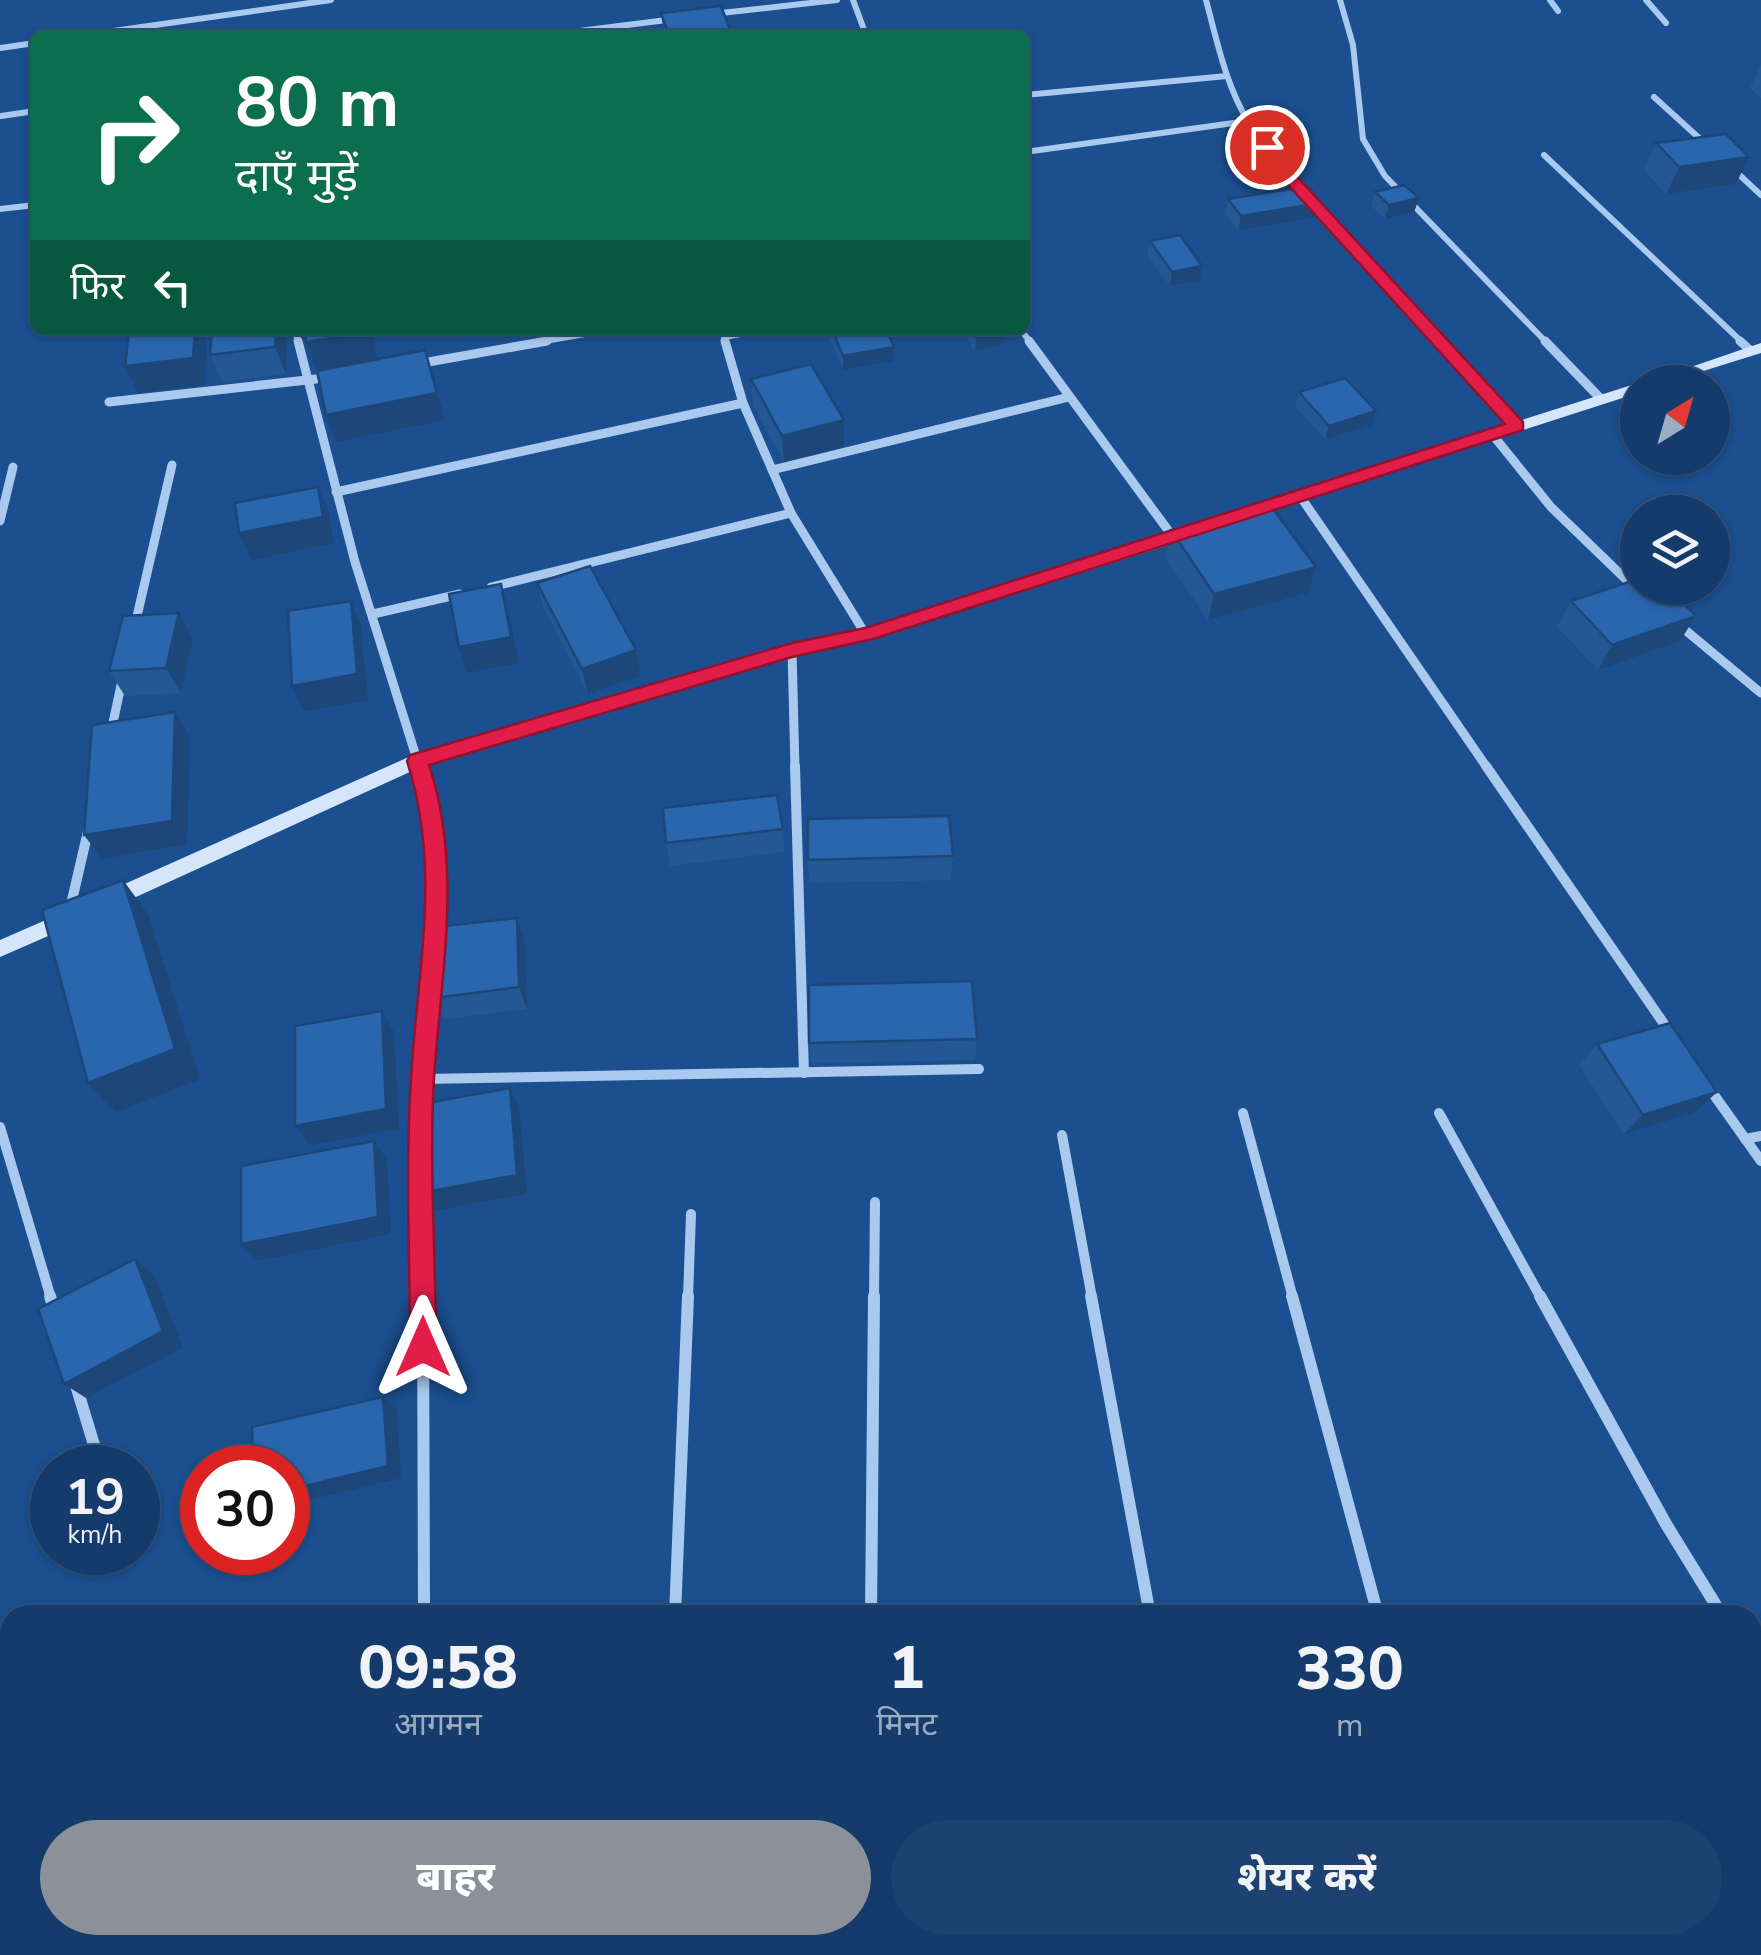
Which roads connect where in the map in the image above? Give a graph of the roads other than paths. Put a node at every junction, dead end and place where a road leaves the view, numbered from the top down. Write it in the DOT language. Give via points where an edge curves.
graph roads {
  1 [pos="331,0"];
  2 [pos="837,0"];
  3 [pos="853,0"];
  4 [pos="1206,0"];
  5 [pos="1340,0"];
  6 [pos="1550,0"];
  7 [pos="1646,0"];
  8 [pos="1558,11"];
  9 [pos="700,16"];
  10 [pos="680,18"];
  11 [pos="642,22"];
  12 [pos="1666,23"];
  13 [pos="120,30"];
  14 [pos="584,30"];
  15 [pos="643,30"];
  16 [pos="864,30"];
  17 [pos="30,44"];
  18 [pos="0,48"];
  19 [pos="1227,76"];
  20 [pos="1030,95"];
  21 [pos="1654,98"];
  22 [pos="30,111"];
  23 [pos="2,116"];
  24 [pos="1248,121"];
  25 [pos="1030,151"];
  26 [pos="1544,155"];
  27 [pos="1761,194"];
  28 [pos="30,206"];
  29 [pos="0,209"];
  30 [pos="296,335"];
  31 [pos="579,335"];
  32 [pos="723,335"];
  33 [pos="1025,335"];
  34 [pos="1756,350"];
  35 [pos="413,364"];
  36 [pos="1708,365"];
  37 [pos="327,377"];
  38 [pos="310,380"];
  39 [pos="1620,393"];
  40 [pos="1069,397"];
  41 [pos="1601,399"];
  42 [pos="109,402"];
  43 [pos="743,403"];
  44 [pos="1517,426"];
  45 [pos="1492,434"];
  46 [pos="172,465"];
  47 [pos="13,466"];
  48 [pos="772,470"];
  49 [pos="336,492"];
  50 [pos="1300,496"];
  51 [pos="791,513"];
  52 [pos="0,521"];
  53 [pos="1173,538"];
  54 [pos="1620,573"];
  55 [pos="484,589"];
  56 [pos="465,593"];
  57 [pos="373,614"];
  58 [pos="1672,619"];
  59 [pos="866,634"];
  60 [pos="133,635"];
  61 [pos="792,650"];
  62 [pos="124,673"];
  63 [pos="1761,693"];
  64 [pos="107,748"];
  65 [pos="417,761"];
  66 [pos="90,824"];
  67 [pos="68,918"];
  68 [pos="0,949"];
  69 [pos="1677,1042"];
  70 [pos="979,1070"];
  71 [pos="804,1072"];
  72 [pos="1700,1074"];
  73 [pos="422,1079"];
  74 [pos="1243,1113"];
  75 [pos="1439,1113"];
  76 [pos="422,1119"];
  77 [pos="0,1126"];
  78 [pos="1062,1135"];
  79 [pos="1761,1136"];
  80 [pos="1746,1139"];
  81 [pos="1761,1162"];
  82 [pos="423,1178"];
  83 [pos="875,1202"];
  84 [pos="692,1214"];
  85 [pos="62,1335"];
  86 [pos="73,1373"];
  87 [pos="94,1445"];
  88 [pos="424,1605"];
  89 [pos="676,1605"];
  90 [pos="871,1605"];
  91 [pos="1148,1605"];
  92 [pos="1375,1605"];
  93 [pos="1716,1605"];
  1 -- 13 [label="street"];
  2 -- 9 [label="street"];
  3 -- 16 [label="street"];
  4 -- 19 [label="street"];
  5 -- 41 [label="street" via="1353,44 1363,139 1385,176"];
  6 -- 8 [label="street"];
  7 -- 12 [label="street"];
  10 -- 11 [label="street"];
  11 -- 14 [label="street"];
  11 -- 15 [label="street"];
  17 -- 18 [label="street"];
  19 -- 20 [label="street"];
  19 -- 24 [label="street"];
  21 -- 27 [label="street"];
  22 -- 23 [label="street"];
  24 -- 25 [label="street"];
  24 -- 44 [label="street" via="1286,173"];
  26 -- 34 [label="street"];
  28 -- 29 [label="street"];
  30 -- 38 [label="street"];
  31 -- 35 [label="street"];
  32 -- 43 [label="street"];
  33 -- 40 [label="street"];
  34 -- 36 [label="street"];
  37 -- 38 [label="street"];
  38 -- 42 [label="street"];
  38 -- 49 [label="street"];
  39 -- 41 [label="street"];
  40 -- 48 [label="street"];
  40 -- 53 [label="street"];
  41 -- 44 [label="street"];
  43 -- 48 [label="street"];
  43 -- 49 [label="street"];
  44 -- 45 [label="street"];
  45 -- 50 [label="street"];
  45 -- 54 [label="street" via="1551,508"];
  46 -- 60 [label="street"];
  47 -- 52 [label="street"];
  48 -- 51 [label="street"];
  49 -- 57 [label="street"];
  50 -- 53 [label="street"];
  50 -- 69 [label="street"];
  51 -- 55 [label="street"];
  51 -- 59 [label="street"];
  53 -- 59 [label="street"];
  56 -- 57 [label="street"];
  57 -- 65 [label="street"];
  58 -- 63 [label="street"];
  59 -- 61 [label="street"];
  61 -- 65 [label="street"];
  61 -- 71 [label="street"];
  62 -- 64 [label="street"];
  65 -- 67 [label="street"];
  65 -- 73 [label="street" via="437,848"];
  66 -- 67 [label="street"];
  67 -- 68 [label="street"];
  70 -- 71 [label="street"];
  71 -- 73 [label="street"];
  72 -- 80 [label="street"];
  73 -- 76 [label="street"];
  74 -- 92 [label="street"];
  75 -- 93 [label="street"];
  77 -- 85 [label="street"];
  78 -- 91 [label="street"];
  79 -- 80 [label="street"];
  80 -- 81 [label="street"];
  82 -- 88 [label="street"];
  83 -- 90 [label="street"];
  84 -- 89 [label="street"];
  86 -- 87 [label="street"];
}
